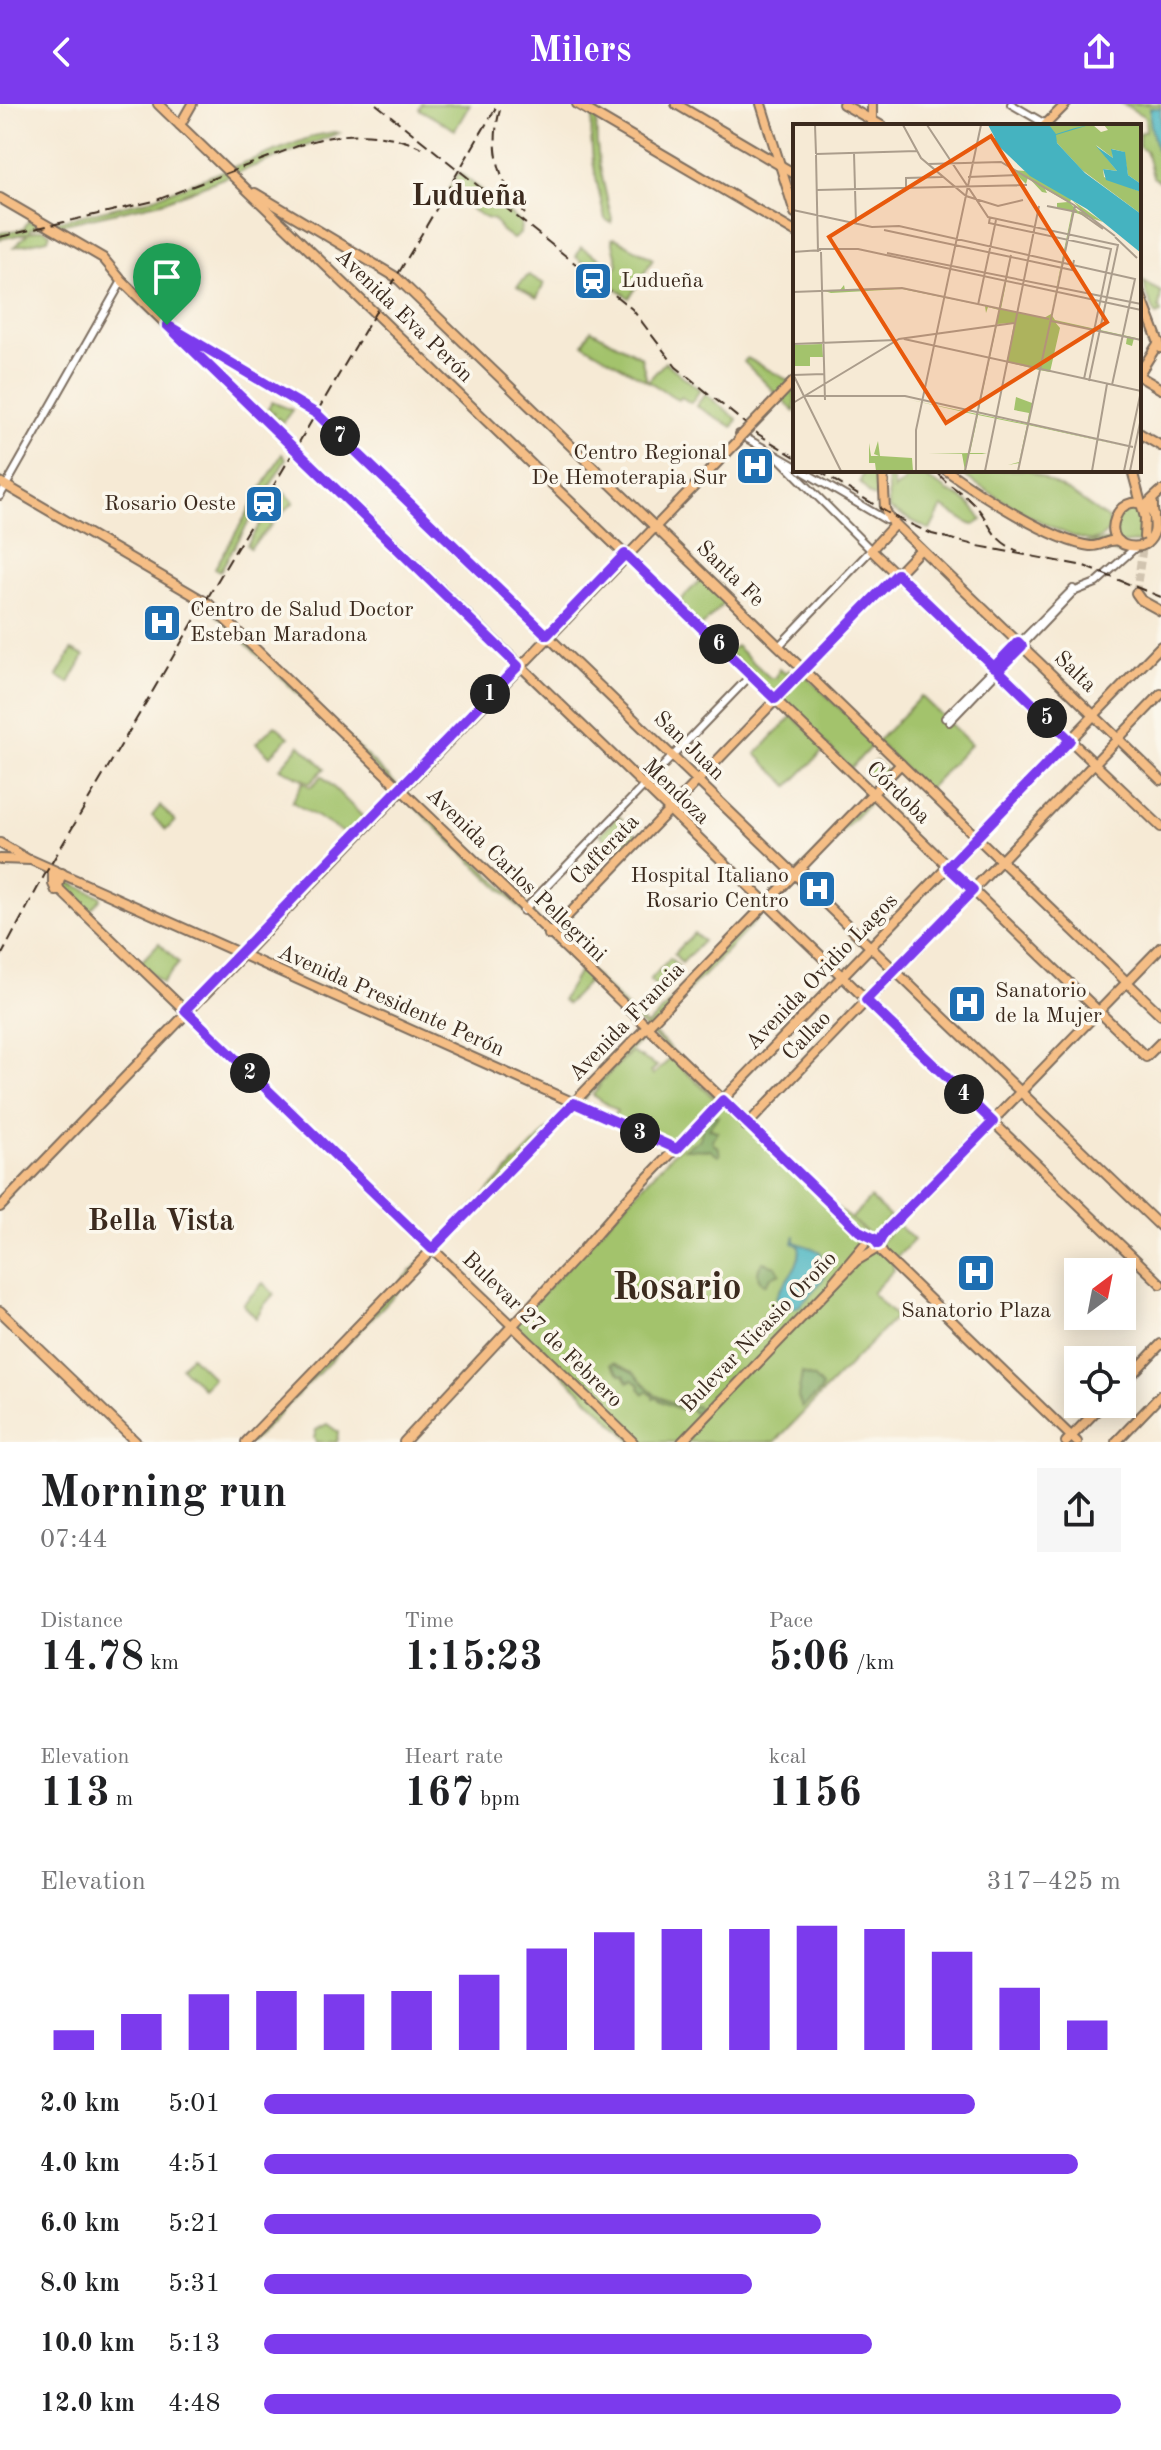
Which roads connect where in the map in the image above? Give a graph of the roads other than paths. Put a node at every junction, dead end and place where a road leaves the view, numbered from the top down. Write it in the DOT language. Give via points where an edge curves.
graph roads {
  1 [pos="160,104"];
  2 [pos="192,104"];
  3 [pos="577,104"];
  4 [pos="676,104"];
  5 [pos="763,104"];
  6 [pos="840,104"];
  7 [pos="870,104"];
  8 [pos="1011,104"];
  9 [pos="1059,104"];
  10 [pos="1066,104"];
  11 [pos="873,123"];
  12 [pos="181,124"];
  13 [pos="1043,124"];
  14 [pos="782,166"];
  15 [pos="793,173"];
  16 [pos="252,191"];
  17 [pos="0,199"];
  18 [pos="793,200"];
  19 [pos="793,206"];
  20 [pos="793,231"];
  21 [pos="122,281"];
  22 [pos="1141,296"];
  23 [pos="1141,309"];
  24 [pos="167,325"];
  25 [pos="1160,347"];
  26 [pos="1141,372"];
  27 [pos="1141,376"];
  28 [pos="793,383"];
  29 [pos="1161,389"];
  30 [pos="739,434"];
  31 [pos="1141,434"];
  32 [pos="1161,446"];
  33 [pos="777,456"];
  34 [pos="793,465"];
  35 [pos="804,472"];
  36 [pos="882,472"];
  37 [pos="882,472"];
  38 [pos="949,472"];
  39 [pos="956,472"];
  40 [pos="1133,472"];
  41 [pos="2,488"];
  42 [pos="1161,494"];
  43 [pos="1145,506"];
  44 [pos="884,515"];
  45 [pos="895,524"];
  46 [pos="654,526"];
  47 [pos="1113,529"];
  48 [pos="1120,542"];
  49 [pos="1142,544"];
  50 [pos="921,549"];
  51 [pos="871,550"];
  52 [pos="626,555"];
  53 [pos="897,574"];
  54 [pos="1136,593"];
  55 [pos="1161,611"];
  56 [pos="548,636"];
  57 [pos="1020,644"];
  58 [pos="779,646"];
  59 [pos="1161,646"];
  60 [pos="520,667"];
  61 [pos="996,669"];
  62 [pos="803,670"];
  63 [pos="751,675"];
  64 [pos="1161,694"];
  65 [pos="775,699"];
  66 [pos="1094,715"];
  67 [pos="947,720"];
  68 [pos="1118,739"];
  69 [pos="1070,740"];
  70 [pos="673,756"];
  71 [pos="1094,763"];
  72 [pos="902,766"];
  73 [pos="698,780"];
  74 [pos="1161,780"];
  75 [pos="643,786"];
  76 [pos="401,790"];
  77 [pos="874,795"];
  78 [pos="668,810"];
  79 [pos="1161,827"];
  80 [pos="977,837"];
  81 [pos="3,854"];
  82 [pos="26,861"];
  83 [pos="1001,861"];
  84 [pos="948,867"];
  85 [pos="59,874"];
  86 [pos="797,876"];
  87 [pos="973,890"];
  88 [pos="768,906"];
  89 [pos="524,910"];
  90 [pos="549,934"];
  91 [pos="1161,939"];
  92 [pos="871,947"];
  93 [pos="1161,947"];
  94 [pos="240,955"];
  95 [pos="895,970"];
  96 [pos="842,977"];
  97 [pos="1125,980"];
  98 [pos="866,1000"];
  99 [pos="1097,1010"];
  100 [pos="185,1012"];
  101 [pos="1161,1015"];
  102 [pos="648,1029"];
  103 [pos="1161,1042"];
  104 [pos="1020,1091"];
  105 [pos="722,1101"];
  106 [pos="575,1105"];
  107 [pos="991,1120"];
  108 [pos="747,1124"];
  109 [pos="675,1151"];
  110 [pos="0,1205"];
  111 [pos="1161,1227"];
  112 [pos="871,1244"];
  113 [pos="433,1252"];
  114 [pos="1161,1284"];
  115 [pos="0,1314"];
  116 [pos="510,1328"];
  117 [pos="1161,1344"];
  118 [pos="1136,1370"];
  119 [pos="1161,1395"];
  120 [pos="1091,1418"];
  121 [pos="1072,1440"];
  122 [pos="133,1442"];
  123 [pos="249,1442"];
  124 [pos="402,1442"];
  125 [pos="630,1442"];
  126 [pos="680,1442"];
  127 [pos="1116,1442"];
  1 -- 12 [label="main road, Avenida Eva Perón"];
  2 -- 12 [label="main road"];
  3 -- 20 [label="main road"];
  4 -- 14 [label="main road"];
  5 -- 14 [label="main road"];
  6 -- 11 [label="main road"];
  7 -- 11 [label="main road"];
  8 -- 13 [label="street"];
  9 -- 13 [label="main road"];
  10 -- 13 [label="main road"];
  12 -- 16 [label="main road, Avenida Eva Perón"];
  12 -- 52 [label="main road, Avenida Eva Perón"];
  14 -- 15 [label="main road"];
  14 -- 18 [label="main road"];
  14 -- 19 [label="main road"];
  16 -- 46 [label="main road, Santa Fe" via="394,274"];
  17 -- 21 [label="main road" via="99,255"];
  21 -- 24 [label="main road"];
  21 -- 41 [label="street"];
  22 -- 25 [label="main road"];
  23 -- 25 [label="main road"];
  24 -- 56 [label="main road, San Juan" via="317,414"];
  24 -- 60 [label="main road, Mendoza"];
  25 -- 26 [label="main road"];
  27 -- 29 [label="main road"];
  28 -- 46 [label="main road, bridge"];
  30 -- 33 [label="street"];
  31 -- 32 [label="main road"];
  33 -- 34 [label="street"];
  33 -- 51 [label="street"];
  35 -- 44 [label="street"];
  36 -- 44 [label="main road"];
  37 -- 45 [label="main road" via="885,511"];
  38 -- 48 [label="main road" via="1063,537 1094,546"];
  39 -- 47 [label="main road" via="1064,534 1095,543"];
  40 -- 43 [label="main road"];
  41 -- 76 [label="main road, Avenida Carlos Pellegrini" via="209,604"];
  42 -- 43 [label="main road"];
  43 -- 47 [label="main road" via="1125,506 1117,512"];
  43 -- 49 [label="main road" via="1155,532"];
  44 -- 45 [label="main road"];
  45 -- 50 [label="main road, Salta"];
  45 -- 51 [label="main road"];
  46 -- 52 [label="main road"];
  46 -- 58 [label="main road, Santa Fe"];
  47 -- 48 [label="main road"];
  48 -- 49 [label="main road"];
  48 -- 57 [label="street" via="1125,551 1119,560 1094,581 1067,592"];
  49 -- 57 [label="street" via="1096,583 1073,592"];
  50 -- 53 [label="main road, Cafferata"];
  50 -- 57 [label="main road, Salta"];
  51 -- 53 [label="main road"];
  51 -- 58 [label="street"];
  52 -- 56 [label="main road"];
  52 -- 63 [label="main road, Córdoba"];
  53 -- 61 [label="main road"];
  53 -- 62 [label="main road, Cafferata"];
  54 -- 55 [label="main road"];
  56 -- 60 [label="main road"];
  56 -- 70 [label="main road, San Juan"];
  57 -- 61 [label="street"];
  57 -- 66 [label="main road, Salta"];
  58 -- 62 [label="main road, Santa Fe"];
  59 -- 66 [label="main road, Avenida Ovidio Lagos"];
  60 -- 75 [label="main road, Mendoza"];
  60 -- 76 [label="main road"];
  61 -- 67 [label="street"];
  61 -- 69 [label="main road"];
  62 -- 65 [label="main road, Cafferata"];
  62 -- 72 [label="main road, Santa Fe"];
  63 -- 65 [label="main road, Córdoba"];
  63 -- 70 [label="street"];
  64 -- 68 [label="main road, Callao"];
  65 -- 73 [label="main road, Cafferata"];
  65 -- 77 [label="main road, Córdoba"];
  66 -- 68 [label="main road, Salta"];
  66 -- 69 [label="main road, Avenida Ovidio Lagos"];
  68 -- 71 [label="main road, Callao"];
  68 -- 74 [label="main road, Salta"];
  69 -- 71 [label="main road"];
  69 -- 80 [label="main road, Avenida Ovidio Lagos"];
  70 -- 73 [label="main road, San Juan"];
  70 -- 75 [label="street"];
  71 -- 79 [label="main road"];
  71 -- 83 [label="main road, Callao"];
  72 -- 77 [label="main road, Avenida Francia"];
  72 -- 80 [label="main road, Santa Fe"];
  73 -- 78 [label="main road, Cafferata"];
  73 -- 86 [label="main road, San Juan"];
  75 -- 78 [label="main road, Mendoza"];
  75 -- 89 [label="street"];
  76 -- 89 [label="main road, Avenida Carlos Pellegrini"];
  76 -- 94 [label="main road"];
  77 -- 84 [label="main road, Córdoba"];
  77 -- 86 [label="main road, Avenida Francia"];
  78 -- 88 [label="main road, Mendoza"];
  78 -- 90 [label="main road, Cafferata"];
  80 -- 83 [label="main road, Santa Fe"];
  80 -- 84 [label="main road, Avenida Ovidio Lagos"];
  81 -- 82 [label="main road"];
  81 -- 82 [label="main road, Avenida Presidente Perón"];
  82 -- 85 [label="main road, Avenida Presidente Perón"];
  83 -- 87 [label="main road, Callao"];
  83 -- 97 [label="main road, Santa Fe"];
  84 -- 87 [label="main road, Córdoba"];
  84 -- 92 [label="main road, Avenida Ovidio Lagos"];
  85 -- 94 [label="main road, Avenida Presidente Perón"];
  85 -- 100 [label="main road, Bulevar 27 de Febrero" via="60,890"];
  86 -- 88 [label="main road, Avenida Francia"];
  86 -- 92 [label="main road, San Juan"];
  87 -- 95 [label="main road, Callao"];
  87 -- 99 [label="main road, Córdoba"];
  88 -- 96 [label="main road, Mendoza"];
  88 -- 102 [label="main road, Avenida Francia"];
  89 -- 90 [label="main road, Avenida Carlos Pellegrini"];
  90 -- 102 [label="main road, Avenida Carlos Pellegrini"];
  91 -- 97 [label="main road, Bulevar Nicasio Oroño"];
  92 -- 95 [label="main road, San Juan"];
  92 -- 96 [label="main road, Avenida Ovidio Lagos"];
  93 -- 97 [label="main road, Bulevar Nicasio Oroño"];
  94 -- 100 [label="main road"];
  94 -- 106 [label="main road, Avenida Presidente Perón"];
  95 -- 98 [label="main road, Callao"];
  95 -- 104 [label="main road, San Juan"];
  96 -- 98 [label="main road, Mendoza"];
  96 -- 105 [label="main road, Avenida Ovidio Lagos"];
  97 -- 99 [label="main road, Bulevar Nicasio Oroño"];
  97 -- 101 [label="main road, Santa Fe"];
  98 -- 107 [label="main road, Mendoza"];
  98 -- 108 [label="main road, Callao"];
  99 -- 103 [label="main road, Córdoba" via="1146,1057"];
  99 -- 104 [label="main road, Bulevar Nicasio Oroño"];
  100 -- 110 [label="main road"];
  100 -- 113 [label="main road, Bulevar 27 de Febrero"];
  102 -- 105 [label="main road, Avenida Carlos Pellegrini"];
  102 -- 106 [label="main road, Avenida Francia"];
  104 -- 107 [label="main road, Bulevar Nicasio Oroño"];
  104 -- 111 [label="main road, San Juan"];
  105 -- 108 [label="main road, Avenida Carlos Pellegrini"];
  105 -- 109 [label="main road, Avenida Ovidio Lagos"];
  106 -- 109 [label="main road, Avenida Presidente Perón"];
  106 -- 113 [label="main road, Avenida Francia"];
  107 -- 112 [label="main road, Bulevar Nicasio Oroño"];
  107 -- 114 [label="main road, Mendoza"];
  108 -- 112 [label="main road, Avenida Carlos Pellegrini"];
  109 -- 116 [label="main road, Avenida Ovidio Lagos"];
  112 -- 121 [label="main road, Avenida Carlos Pellegrini"];
  112 -- 126 [label="main road, Bulevar Nicasio Oroño"];
  113 -- 116 [label="main road, Bulevar 27 de Febrero"];
  113 -- 123 [label="main road, Avenida Francia"];
  115 -- 122 [label="main road"];
  116 -- 124 [label="main road, Avenida Ovidio Lagos"];
  116 -- 125 [label="main road, Bulevar 27 de Febrero"];
  117 -- 118 [label="main road"];
  119 -- 127 [label="main road"];
  120 -- 121 [label="main road"];
}
